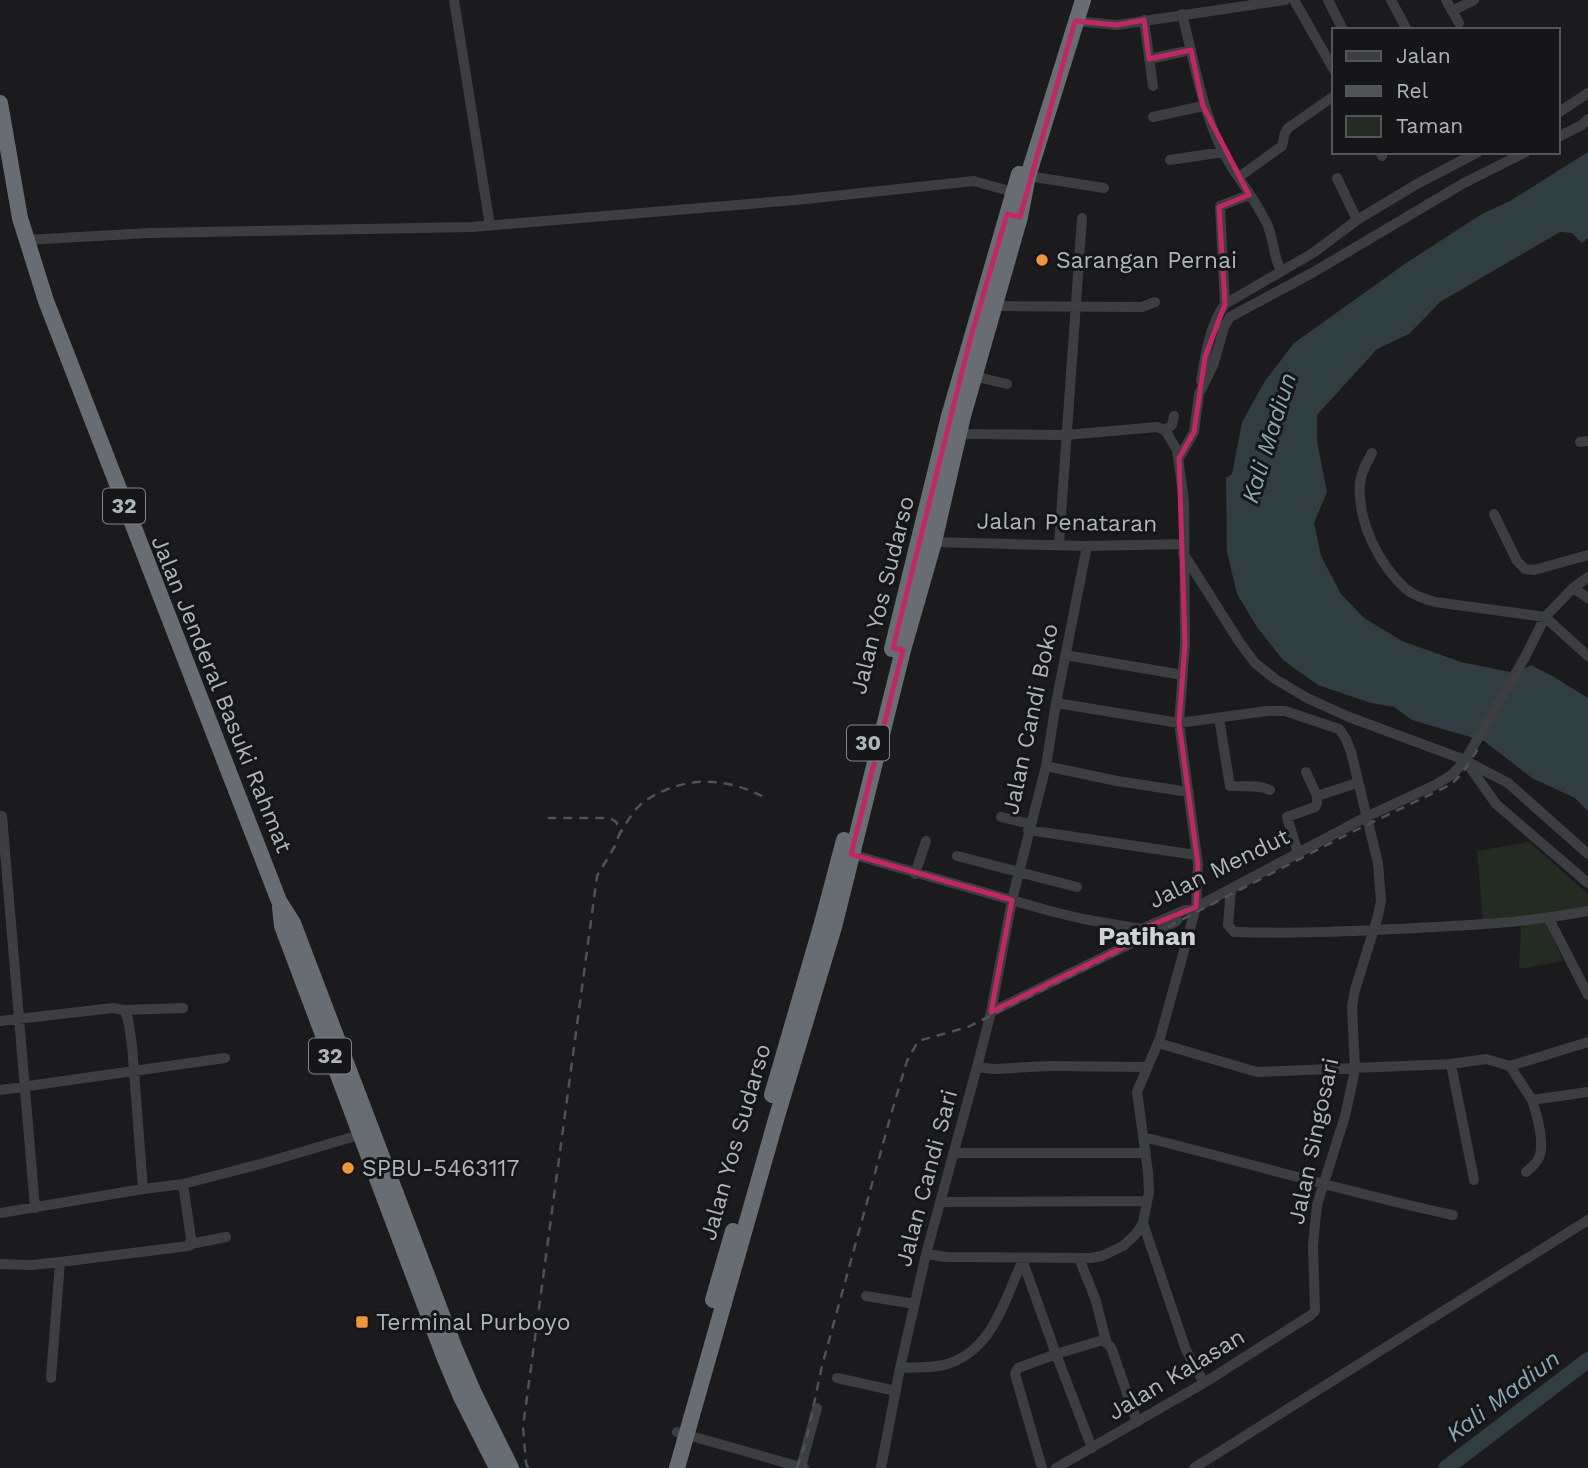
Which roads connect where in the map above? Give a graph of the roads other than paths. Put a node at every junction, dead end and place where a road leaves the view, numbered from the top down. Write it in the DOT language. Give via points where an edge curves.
graph roads {
  1 [pos="454,0"];
  2 [pos="1083,0"];
  3 [pos="1285,0"];
  4 [pos="1294,0"];
  5 [pos="1328,0"];
  6 [pos="1391,0"];
  7 [pos="1446,0"];
  8 [pos="1474,0"];
  9 [pos="1452,11"];
  10 [pos="1182,14"];
  11 [pos="1144,20"];
  12 [pos="1075,21"];
  13 [pos="1459,23"];
  14 [pos="1342,28"];
  15 [pos="1406,28"];
  16 [pos="1191,50"];
  17 [pos="1149,59"];
  18 [pos="1332,66"];
  19 [pos="1153,86"];
  20 [pos="1588,93"];
  21 [pos="1332,97"];
  22 [pos="0,103"];
  23 [pos="1203,106"];
  24 [pos="1560,112"];
  25 [pos="1153,117"];
  26 [pos="1588,119"];
  27 [pos="1560,136"];
  28 [pos="1223,152"];
  29 [pos="1474,154"];
  30 [pos="1523,154"];
  31 [pos="1170,160"];
  32 [pos="1028,176"];
  33 [pos="1240,177"];
  34 [pos="1337,178"];
  35 [pos="1104,188"];
  36 [pos="1013,192"];
  37 [pos="1249,195"];
  38 [pos="1013,216"];
  39 [pos="1082,218"];
  40 [pos="1357,220"];
  41 [pos="490,226"];
  42 [pos="26,240"];
  43 [pos="1281,271"];
  44 [pos="1155,302"];
  45 [pos="1225,304"];
  46 [pos="1074,305"];
  47 [pos="994,306"];
  48 [pos="973,376"];
  49 [pos="1007,384"];
  50 [pos="1199,394"];
  51 [pos="1174,416"];
  52 [pos="1165,430"];
  53 [pos="959,434"];
  54 [pos="1066,435"];
  55 [pos="1183,452"];
  56 [pos="1372,453"];
  57 [pos="1494,514"];
  58 [pos="934,542"];
  59 [pos="1059,544"];
  60 [pos="1087,545"];
  61 [pos="1183,548"];
  62 [pos="1588,555"];
  63 [pos="1588,577"];
  64 [pos="1573,587"];
  65 [pos="1588,598"];
  66 [pos="1545,617"];
  67 [pos="898,649"];
  68 [pos="1065,655"];
  69 [pos="1588,656"];
  70 [pos="1183,675"];
  71 [pos="1056,703"];
  72 [pos="1219,718"];
  73 [pos="1179,723"];
  74 [pos="1466,761"];
  75 [pos="1046,766"];
  76 [pos="1307,772"];
  77 [pos="1357,783"];
  78 [pos="1270,790"];
  79 [pos="1189,792"];
  80 [pos="1317,796"];
  81 [pos="2,816"];
  82 [pos="1001,817"];
  83 [pos="1366,817"];
  84 [pos="1029,827"];
  85 [pos="926,841"];
  86 [pos="1298,853"];
  87 [pos="851,854"];
  88 [pos="1588,854"];
  89 [pos="1196,855"];
  90 [pos="957,856"];
  91 [pos="1018,872"];
  92 [pos="915,874"];
  93 [pos="1588,883"];
  94 [pos="1077,887"];
  95 [pos="1231,889"];
  96 [pos="1012,900"];
  97 [pos="1194,909"];
  98 [pos="1588,911"];
  99 [pos="1549,919"];
  100 [pos="1374,930"];
  101 [pos="1142,934"];
  102 [pos="1588,995"];
  103 [pos="183,1008"];
  104 [pos="124,1010"];
  105 [pos="991,1012"];
  106 [pos="19,1018"];
  107 [pos="0,1021"];
  108 [pos="1588,1042"];
  109 [pos="1158,1043"];
  110 [pos="225,1058"];
  111 [pos="1451,1064"];
  112 [pos="1510,1066"];
  113 [pos="977,1067"];
  114 [pos="1146,1067"];
  115 [pos="1355,1070"];
  116 [pos="134,1072"];
  117 [pos="24,1087"];
  118 [pos="0,1090"];
  119 [pos="1588,1092"];
  120 [pos="1532,1100"];
  121 [pos="366,1133"];
  122 [pos="1143,1137"];
  123 [pos="953,1153"];
  124 [pos="1146,1153"];
  125 [pos="1526,1172"];
  126 [pos="1474,1180"];
  127 [pos="1322,1182"];
  128 [pos="183,1184"];
  129 [pos="143,1189"];
  130 [pos="1147,1201"];
  131 [pos="941,1202"];
  132 [pos="35,1208"];
  133 [pos="0,1213"];
  134 [pos="1453,1215"];
  135 [pos="1588,1220"];
  136 [pos="1143,1223"];
  137 [pos="226,1237"];
  138 [pos="191,1244"];
  139 [pos="926,1254"];
  140 [pos="1079,1258"];
  141 [pos="1024,1260"];
  142 [pos="60,1262"];
  143 [pos="0,1264"];
  144 [pos="426,1290"];
  145 [pos="866,1296"];
  146 [pos="915,1304"];
  147 [pos="1315,1311"];
  148 [pos="1107,1341"];
  149 [pos="1056,1354"];
  150 [pos="900,1368"];
  151 [pos="51,1378"];
  152 [pos="837,1378"];
  153 [pos="1204,1383"];
  154 [pos="896,1391"];
  155 [pos="817,1408"];
  156 [pos="1136,1422"];
  157 [pos="682,1433"];
  158 [pos="1092,1448"];
  159 [pos="802,1467"];
  160 [pos="497,1468"];
  161 [pos="511,1468"];
  162 [pos="667,1468"];
  163 [pos="677,1468"];
  164 [pos="881,1468"];
  165 [pos="1042,1468"];
  166 [pos="1056,1468"];
  167 [pos="1194,1468"];
  1 -- 41 [label="street"];
  2 -- 12 [label="highway, Jalan Yos Sudarso / 30"];
  3 -- 10 [label="street"];
  4 -- 18 [label="street"];
  5 -- 14 [label="street"];
  6 -- 15 [label="street"];
  7 -- 9 [label="street"];
  8 -- 9 [label="street"];
  9 -- 13 [label="street"];
  10 -- 11 [label="street"];
  10 -- 16 [label="street"];
  11 -- 12 [label="street" via="1117,25"];
  11 -- 17 [label="street"];
  12 -- 32 [label="highway, Jalan Yos Sudarso / 30"];
  12 -- 36 [label="highway, Jalan Yos Sudarso / 30" via="1063,39"];
  16 -- 17 [label="street"];
  16 -- 23 [label="street"];
  17 -- 19 [label="street"];
  20 -- 24 [label="street"];
  21 -- 33 [label="street" via="1288,128 1282,146"];
  22 -- 42 [label="highway, Jalan Jenderal Basuki Rahmat / 32"];
  23 -- 25 [label="street"];
  23 -- 28 [label="street"];
  26 -- 27 [label="street"];
  28 -- 31 [label="street"];
  28 -- 33 [label="street"];
  29 -- 40 [label="street"];
  30 -- 50 [label="street" via="1236,313 1224,327"];
  32 -- 35 [label="street"];
  32 -- 38 [label="highway, Jalan Yos Sudarso / 30"];
  33 -- 37 [label="street"];
  34 -- 40 [label="street"];
  36 -- 38 [label="highway, Jalan Yos Sudarso / 30"];
  36 -- 41 [label="street" via="974,181"];
  37 -- 43 [label="street" via="1267,223"];
  37 -- 45 [label="street" via="1220,206"];
  38 -- 47 [label="highway, Jalan Yos Sudarso / 30"];
  38 -- 67 [label="highway, Jalan Yos Sudarso / 30" via="949,416"];
  39 -- 46 [label="street"];
  40 -- 43 [label="street"];
  41 -- 42 [label="street"];
  42 -- 121 [label="highway, Jalan Jenderal Basuki Rahmat / 32" via="49,310 279,901 293,923"];
  43 -- 45 [label="street"];
  44 -- 46 [label="street" via="1142,307"];
  45 -- 50 [label="street" via="1205,358"];
  46 -- 47 [label="street"];
  46 -- 54 [label="street"];
  47 -- 48 [label="highway, Jalan Yos Sudarso / 30"];
  48 -- 49 [label="street"];
  48 -- 53 [label="highway, Jalan Yos Sudarso / 30"];
  50 -- 55 [label="street" via="1194,432"];
  51 -- 52 [label="street"];
  52 -- 54 [label="street"];
  52 -- 55 [label="street"];
  53 -- 54 [label="street"];
  53 -- 58 [label="highway, Jalan Yos Sudarso / 30"];
  54 -- 59 [label="street"];
  55 -- 61 [label="street"];
  56 -- 66 [label="street" via="1360,483 1363,514 1381,559 1407,590 1435,602"];
  57 -- 62 [label="street" via="1525,569"];
  58 -- 59 [label="street, Jalan Penataran"];
  58 -- 67 [label="highway, Jalan Yos Sudarso / 30"];
  59 -- 60 [label="street, Jalan Penataran"];
  60 -- 61 [label="street, Jalan Penataran"];
  60 -- 68 [label="street, Jalan Candi Boko"];
  61 -- 70 [label="street, Jalan Penataran"];
  61 -- 74 [label="street" via="1240,643 1275,679 1349,717"];
  63 -- 64 [label="street, Jalan Mendut"];
  64 -- 65 [label="street"];
  64 -- 66 [label="street, Jalan Mendut"];
  66 -- 69 [label="street"];
  66 -- 74 [label="street, Jalan Mendut"];
  67 -- 87 [label="highway, Jalan Yos Sudarso / 30"];
  67 -- 157 [label="highway, Jalan Yos Sudarso / 30"];
  68 -- 70 [label="street"];
  68 -- 71 [label="street, Jalan Candi Boko"];
  70 -- 73 [label="street, Jalan Penataran"];
  71 -- 73 [label="street"];
  71 -- 75 [label="street, Jalan Candi Boko"];
  72 -- 73 [label="street"];
  72 -- 77 [label="street" via="1284,711 1339,729"];
  72 -- 78 [label="street" via="1230,786"];
  73 -- 79 [label="street, Jalan Penataran"];
  74 -- 83 [label="street, Jalan Mendut" via="1445,780"];
  74 -- 88 [label="street" via="1508,783"];
  74 -- 93 [label="street" via="1496,804"];
  75 -- 79 [label="street"];
  75 -- 84 [label="street, Jalan Candi Boko"];
  76 -- 80 [label="street"];
  77 -- 80 [label="street"];
  77 -- 83 [label="street"];
  79 -- 89 [label="street, Jalan Penataran"];
  80 -- 86 [label="street" via="1315,807 1287,817"];
  81 -- 106 [label="street"];
  82 -- 84 [label="street"];
  83 -- 86 [label="street, Jalan Mendut"];
  83 -- 100 [label="street, Jalan Singosari" via="1381,890"];
  84 -- 89 [label="street"];
  84 -- 91 [label="street, Jalan Candi Boko"];
  85 -- 92 [label="street"];
  86 -- 95 [label="street, Jalan Mendut"];
  87 -- 92 [label="street, Jalan Mendut"];
  87 -- 157 [label="highway, Jalan Yos Sudarso / 30" via="834,927"];
  89 -- 97 [label="street, Jalan Penataran"];
  90 -- 91 [label="street"];
  91 -- 94 [label="street"];
  91 -- 96 [label="street, Jalan Candi Boko"];
  92 -- 96 [label="street, Jalan Mendut"];
  95 -- 97 [label="street, Jalan Mendut"];
  95 -- 100 [label="street" via="1228,925 1234,932"];
  96 -- 101 [label="street, Jalan Mendut"];
  96 -- 105 [label="street, Jalan Candi Sari"];
  97 -- 101 [label="street, Jalan Mendut"];
  97 -- 109 [label="street, Jalan Penataran"];
  98 -- 99 [label="street"];
  99 -- 100 [label="street"];
  99 -- 102 [label="street"];
  100 -- 115 [label="street, Jalan Singosari" via="1355,990"];
  101 -- 105 [label="street"];
  103 -- 104 [label="street"];
  104 -- 106 [label="street"];
  104 -- 116 [label="street"];
  105 -- 113 [label="street, Jalan Candi Sari"];
  106 -- 107 [label="street"];
  106 -- 117 [label="street"];
  108 -- 112 [label="street"];
  109 -- 114 [label="street, Jalan Penataran"];
  109 -- 115 [label="street" via="1251,1071"];
  110 -- 116 [label="street"];
  111 -- 112 [label="street" via="1486,1059"];
  111 -- 115 [label="street"];
  111 -- 126 [label="street"];
  112 -- 120 [label="street"];
  113 -- 114 [label="street"];
  113 -- 123 [label="street, Jalan Candi Sari"];
  114 -- 122 [label="street, Jalan Penataran" via="1137,1095"];
  115 -- 127 [label="street, Jalan Singosari"];
  116 -- 117 [label="street"];
  116 -- 129 [label="street"];
  117 -- 118 [label="street"];
  117 -- 132 [label="street"];
  119 -- 120 [label="street"];
  120 -- 125 [label="street" via="1541,1153"];
  121 -- 128 [label="street"];
  121 -- 144 [label="highway, Jalan Jenderal Basuki Rahmat / 32"];
  122 -- 124 [label="street, Jalan Penataran"];
  122 -- 127 [label="street"];
  123 -- 124 [label="street"];
  123 -- 131 [label="street, Jalan Candi Sari"];
  124 -- 130 [label="street, Jalan Penataran"];
  127 -- 134 [label="street"];
  127 -- 147 [label="street, Jalan Singosari" via="1314,1226"];
  128 -- 129 [label="street"];
  128 -- 138 [label="street"];
  129 -- 132 [label="street"];
  130 -- 131 [label="street"];
  130 -- 136 [label="street, Jalan Penataran"];
  131 -- 139 [label="street, Jalan Candi Sari"];
  132 -- 133 [label="street"];
  135 -- 167 [label="street"];
  136 -- 140 [label="street" via="1123,1246 1102,1256"];
  136 -- 153 [label="street" via="1186,1350"];
  137 -- 138 [label="street"];
  138 -- 142 [label="street"];
  139 -- 141 [label="street"];
  139 -- 146 [label="street, Jalan Candi Sari"];
  140 -- 141 [label="street"];
  140 -- 148 [label="street"];
  141 -- 149 [label="street"];
  141 -- 150 [label="street" via="998,1319 981,1344 947,1364"];
  142 -- 143 [label="street"];
  142 -- 151 [label="street"];
  144 -- 160 [label="highway, Jalan Jenderal Basuki Rahmat / 32" via="461,1398"];
  144 -- 161 [label="highway, Jalan Jenderal Basuki Rahmat / 32"];
  145 -- 146 [label="street"];
  146 -- 150 [label="street, Jalan Candi Sari"];
  147 -- 153 [label="street, Jalan Kalasan"];
  148 -- 149 [label="street"];
  148 -- 156 [label="street"];
  149 -- 158 [label="street"];
  149 -- 165 [label="street" via="1015,1371"];
  150 -- 154 [label="street, Jalan Candi Sari"];
  152 -- 154 [label="street"];
  153 -- 156 [label="street, Jalan Kalasan"];
  154 -- 164 [label="street, Jalan Candi Sari"];
  155 -- 159 [label="street"];
  156 -- 158 [label="street, Jalan Kalasan"];
  157 -- 159 [label="street"];
  157 -- 162 [label="highway, Jalan Yos Sudarso / 30"];
  157 -- 163 [label="highway, Jalan Yos Sudarso / 30"];
  158 -- 166 [label="street, Jalan Kalasan"];
}
